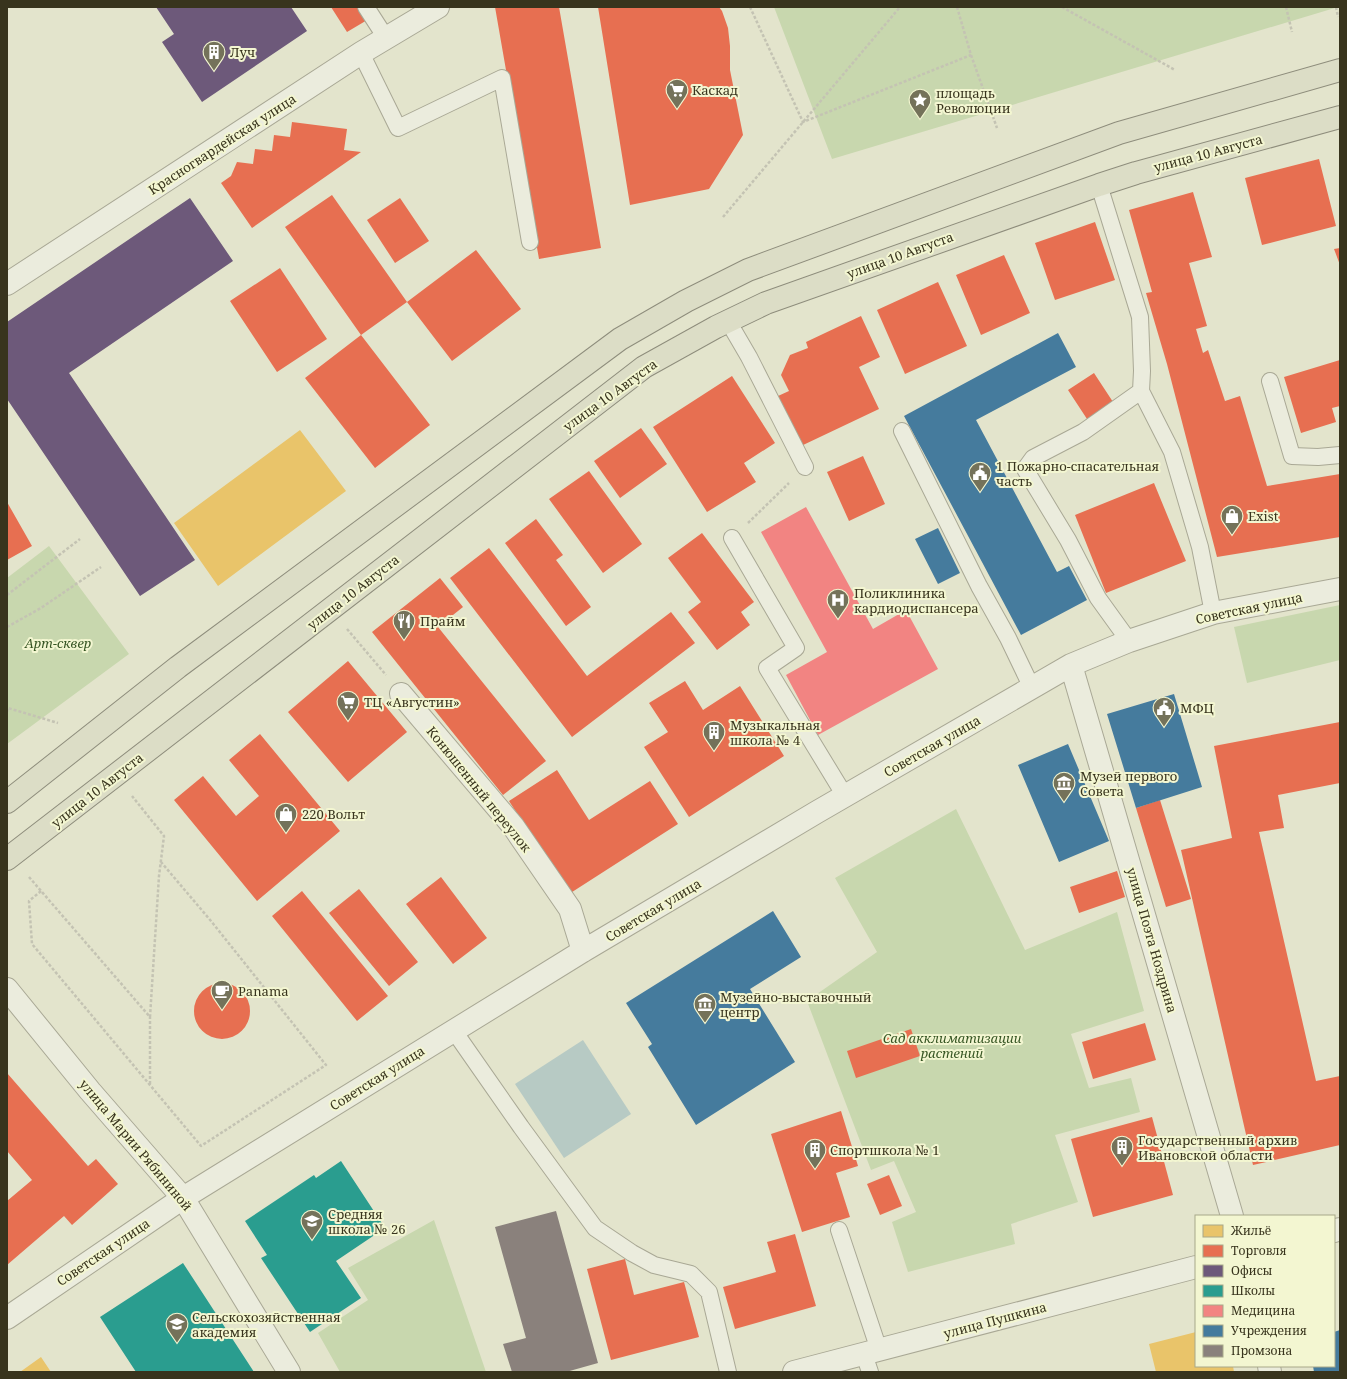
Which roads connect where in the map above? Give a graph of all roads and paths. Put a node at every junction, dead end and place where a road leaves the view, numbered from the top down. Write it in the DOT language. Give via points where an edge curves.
graph roads {
  1 [pos="366,7"];
  2 [pos="438,7"];
  3 [pos="750,7"];
  4 [pos="900,7"];
  5 [pos="957,7"];
  6 [pos="1062,7"];
  7 [pos="1286,7"];
  8 [pos="1336,7"];
  9 [pos="1338,17"];
  10 [pos="1292,32"];
  11 [pos="386,38"];
  12 [pos="361,53"];
  13 [pos="971,55"];
  14 [pos="1175,70"];
  15 [pos="1340,70"];
  16 [pos="1340,117"];
  17 [pos="803,122"];
  18 [pos="997,128"];
  19 [pos="1099,185"];
  20 [pos="723,217"];
  21 [pos="530,242"];
  22 [pos="7,284"];
  23 [pos="728,322"];
  24 [pos="1270,381"];
  25 [pos="1141,391"];
  26 [pos="902,430"];
  27 [pos="1340,455"];
  28 [pos="805,467"];
  29 [pos="732,538"];
  30 [pos="80,539"];
  31 [pos="101,567"];
  32 [pos="1340,589"];
  33 [pos="7,595"];
  34 [pos="1212,613"];
  35 [pos="7,627"];
  36 [pos="347,629"];
  37 [pos="1129,641"];
  38 [pos="1071,665"];
  39 [pos="1032,688"];
  40 [pos="401,694"];
  41 [pos="8,707"];
  42 [pos="7,712"];
  43 [pos="58,724"];
  44 [pos="132,796"];
  45 [pos="846,796"];
  46 [pos="7,802"];
  47 [pos="7,859"];
  48 [pos="161,862"];
  49 [pos="29,876"];
  50 [pos="41,891"];
  51 [pos="583,951"];
  52 [pos="7,989"];
  53 [pos="150,1017"];
  54 [pos="454,1031"];
  55 [pos="150,1085"];
  56 [pos="183,1198"];
  57 [pos="1232,1215"];
  58 [pos="839,1230"];
  59 [pos="1195,1267"];
  60 [pos="7,1318"];
  61 [pos="871,1359"];
  62 [pos="289,1372"];
  63 [pos="728,1372"];
  64 [pos="794,1372"];
  1 -- 11 [label="lane"];
  2 -- 11 [label="street, Красногвардейская улица"];
  3 -- 17 [label="path"];
  4 -- 17 [label="path"];
  5 -- 13 [label="path"];
  6 -- 14 [label="path"];
  7 -- 10 [label="path"];
  8 -- 9 [label="path"];
  11 -- 12 [label="street, Красногвардейская улица"];
  12 -- 21 [label="lane" via="398,128 502,78"];
  12 -- 22 [label="street, Красногвардейская улица"];
  13 -- 17 [label="path"];
  13 -- 18 [label="path"];
  15 -- 46 [label="highway" via="1119,133 748,270 686,301 620,339 178,667"];
  16 -- 19 [label="highway, улица 10 Августа"];
  17 -- 20 [label="path"];
  19 -- 23 [label="highway, улица 10 Августа" via="766,304"];
  19 -- 25 [label="lane" via="1140,318"];
  23 -- 28 [label="lane" via="749,357"];
  23 -- 47 [label="highway, улица 10 Августа" via="644,367"];
  24 -- 27 [label="lane" via="1292,456"];
  25 -- 34 [label="lane" via="1172,452 1200,547"];
  25 -- 37 [label="lane" via="1083,432 1033,458 1025,469 1068,540 1098,598"];
  26 -- 39 [label="lane"];
  28 -- 29 [label="path"];
  29 -- 45 [label="lane" via="796,648 767,668"];
  30 -- 33 [label="path"];
  31 -- 35 [label="path" via="41,608"];
  32 -- 34 [label="street, Советская улица"];
  34 -- 37 [label="street, Советская улица"];
  36 -- 40 [label="path"];
  37 -- 38 [label="street, Советская улица"];
  38 -- 39 [label="street, Советская улица"];
  38 -- 57 [label="street, улица Поэта Ноздрина"];
  39 -- 45 [label="street, Советская улица"];
  40 -- 51 [label="street, Конюшенный переулок" via="513,826 570,909"];
  41 -- 42 [label="path"];
  41 -- 43 [label="path"];
  44 -- 48 [label="path" via="164,836"];
  45 -- 51 [label="street, Советская улица"];
  48 -- 53 [label="path"];
  48 -- 55 [label="path" via="326,1065 201,1146"];
  49 -- 50 [label="path"];
  50 -- 53 [label="path"];
  50 -- 55 [label="path" via="29,901 32,944"];
  51 -- 54 [label="street, Советская улица"];
  52 -- 56 [label="street, улица Марии Рябининой"];
  53 -- 55 [label="path"];
  54 -- 56 [label="street, Советская улица"];
  54 -- 63 [label="lane" via="595,1228 654,1265 691,1274 709,1292"];
  56 -- 60 [label="street, Советская улица"];
  56 -- 62 [label="street, улица Марии Рябининой"];
  58 -- 61 [label="lane"];
  59 -- 61 [label="street, улица Пушкина"];
  61 -- 64 [label="street, улица Пушкина"];
}
